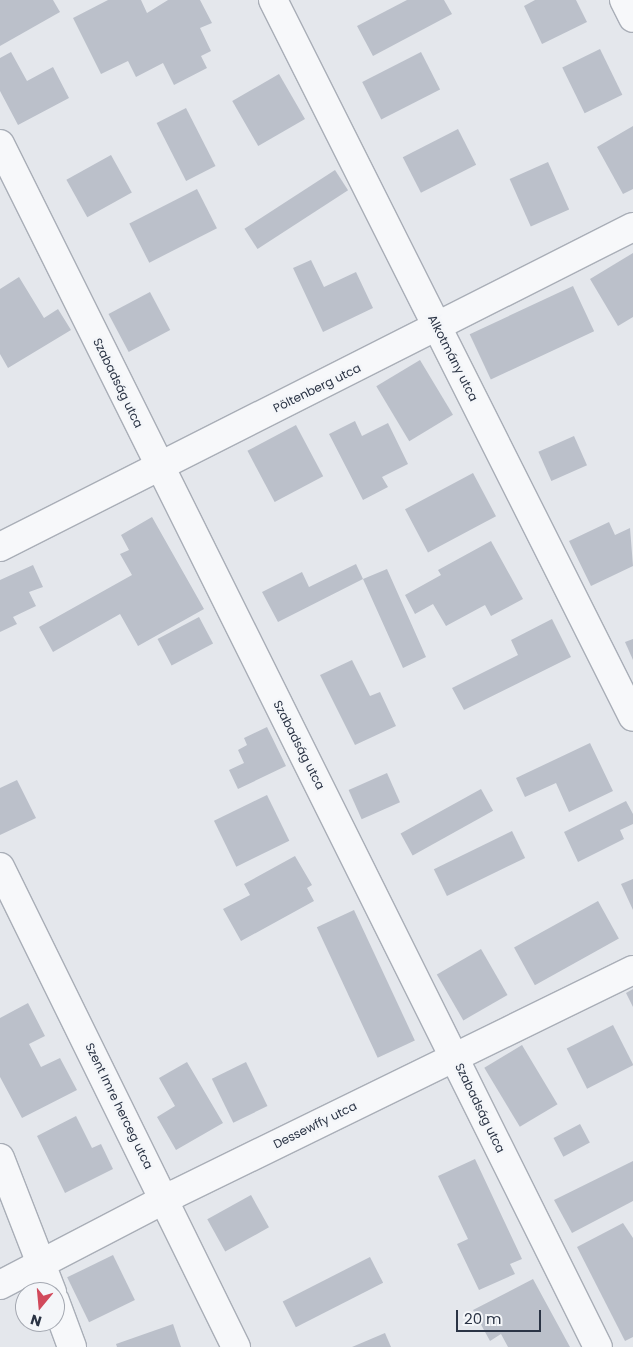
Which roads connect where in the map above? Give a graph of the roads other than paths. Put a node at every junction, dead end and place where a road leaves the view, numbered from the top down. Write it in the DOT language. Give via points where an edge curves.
graph roads {
  1 [pos="274,0"];
  2 [pos="624,0"];
  3 [pos="633,18"];
  4 [pos="0,144"];
  5 [pos="633,228"];
  6 [pos="438,328"];
  7 [pos="159,466"];
  8 [pos="0,548"];
  9 [pos="633,717"];
  10 [pos="0,867"];
  11 [pos="633,970"];
  12 [pos="455,1056"];
  13 [pos="0,1158"];
  14 [pos="166,1199"];
  15 [pos="42,1265"];
  16 [pos="48,1282"];
  17 [pos="0,1285"];
  18 [pos="65,1328"];
  19 [pos="72,1347"];
  20 [pos="236,1347"];
  21 [pos="598,1347"];
  1 -- 6 [label="street, Alkotmány utca"];
  2 -- 3 [label="street"];
  4 -- 7 [label="street, Szabadság utca"];
  5 -- 6 [label="street, Pöltenberg utca"];
  6 -- 7 [label="street, Pöltenberg utca"];
  6 -- 9 [label="street, Alkotmány utca"];
  7 -- 8 [label="street, Pöltenberg utca"];
  7 -- 12 [label="street, Szabadság utca"];
  10 -- 14 [label="street, Szent Imre herceg utca"];
  11 -- 12 [label="street, Dessewffy utca"];
  12 -- 14 [label="street, Dessewffy utca"];
  12 -- 21 [label="street, Szabadság utca"];
  13 -- 15 [label="street"];
  14 -- 15 [label="street, Dessewffy utca"];
  14 -- 20 [label="street, Szent Imre herceg utca"];
  15 -- 16 [label="street"];
  15 -- 17 [label="street, Dessewffy utca"];
  18 -- 19 [label="street"];
}
